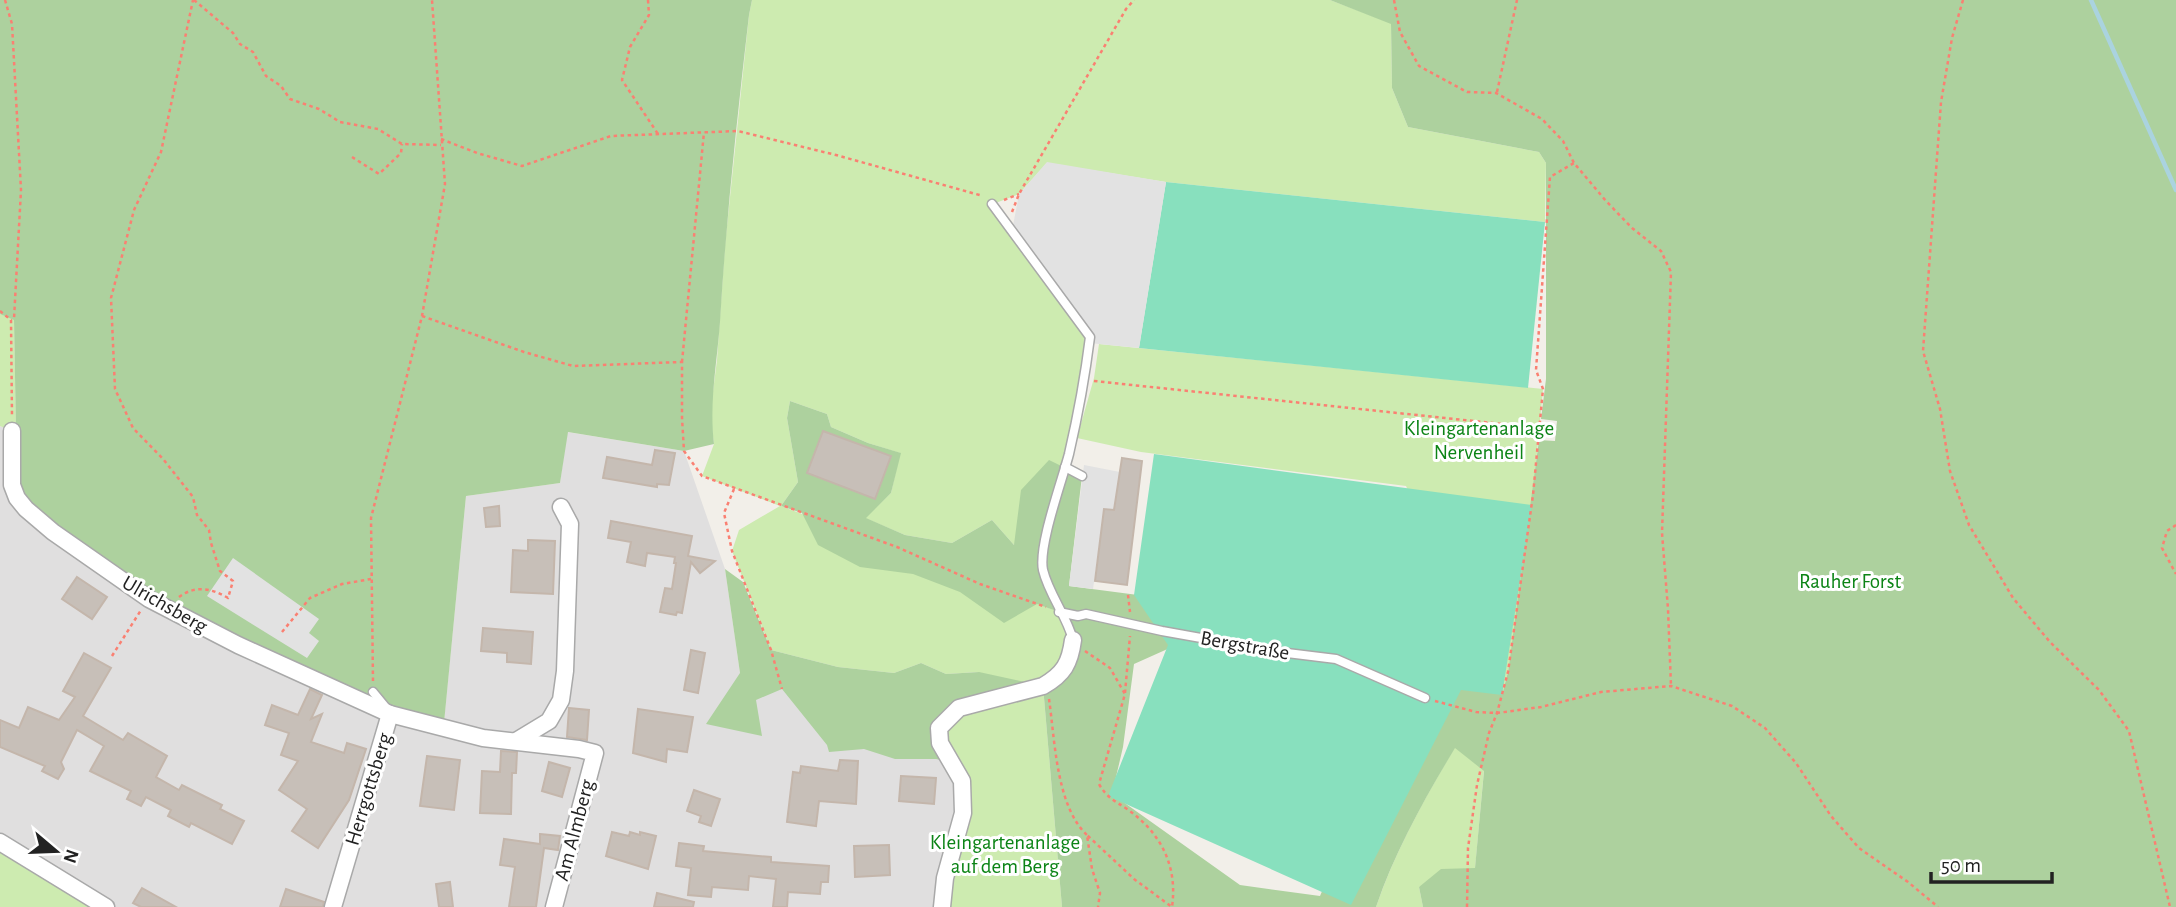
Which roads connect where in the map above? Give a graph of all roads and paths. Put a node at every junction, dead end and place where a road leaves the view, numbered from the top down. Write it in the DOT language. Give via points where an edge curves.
graph roads {
  1 [pos="5,0"];
  2 [pos="193,0"];
  3 [pos="432,0"];
  4 [pos="648,0"];
  5 [pos="1134,0"];
  6 [pos="1394,0"];
  7 [pos="1517,0"];
  8 [pos="1963,0"];
  9 [pos="1496,93"];
  10 [pos="704,132"];
  11 [pos="658,134"];
  12 [pos="441,139"];
  13 [pos="402,144"];
  14 [pos="441,145"];
  15 [pos="352,157"];
  16 [pos="1574,163"];
  17 [pos="1019,194"];
  18 [pos="992,204"];
  19 [pos="1007,225"];
  20 [pos="0,311"];
  21 [pos="422,317"];
  22 [pos="14,319"];
  23 [pos="682,362"];
  24 [pos="1085,380"];
  25 [pos="1540,428"];
  26 [pos="12,431"];
  27 [pos="1065,467"];
  28 [pos="1082,476"];
  29 [pos="734,489"];
  30 [pos="561,507"];
  31 [pos="2176,525"];
  32 [pos="2176,574"];
  33 [pos="372,579"];
  34 [pos="1128,595"];
  35 [pos="153,601"];
  36 [pos="1059,612"];
  37 [pos="1131,624"];
  38 [pos="282,632"];
  39 [pos="1073,640"];
  40 [pos="112,656"];
  41 [pos="1097,658"];
  42 [pos="1047,684"];
  43 [pos="1671,686"];
  44 [pos="782,689"];
  45 [pos="373,692"];
  46 [pos="1125,694"];
  47 [pos="1425,698"];
  48 [pos="1497,713"];
  49 [pos="390,714"];
  50 [pos="516,741"];
  51 [pos="595,753"];
  52 [pos="1087,835"];
  53 [pos="0,842"];
  54 [pos="106,907"];
  55 [pos="333,907"];
  56 [pos="554,907"];
  57 [pos="942,907"];
  58 [pos="1098,907"];
  59 [pos="1172,907"];
  60 [pos="1467,907"];
  61 [pos="1938,907"];
  62 [pos="2170,907"];
  1 -- 22 [label="path" via="12,24 21,190"];
  2 -- 13 [label="path" via="253,52 266,76 290,99 340,122 378,129"];
  2 -- 35 [label="path" via="161,152 134,210 111,298 115,389 133,428 193,497 197,516 209,530 220,571 233,581 228,598 214,589 189,590 171,602"];
  3 -- 12 [label="path"];
  4 -- 11 [label="path" via="649,15 630,47 622,80"];
  5 -- 17 [label="path"];
  6 -- 9 [label="path" via="1400,32 1419,66 1467,92"];
  7 -- 9 [label="path"];
  8 -- 62 [label="path" via="1941,102 1923,351 1940,409 1950,471 1969,525 2013,597 2099,690 2129,731"];
  9 -- 16 [label="path" via="1542,119 1563,141"];
  10 -- 11 [label="path"];
  10 -- 18 [label="path" via="738,131 836,155 982,196"];
  10 -- 23 [label="path"];
  11 -- 12 [label="path" via="611,136 522,166"];
  12 -- 14 [label="path"];
  13 -- 14 [label="path"];
  13 -- 15 [label="path" via="401,153 379,174"];
  14 -- 21 [label="path" via="445,184"];
  16 -- 25 [label="path" via="1550,177 1536,370 1543,389"];
  16 -- 43 [label="path" via="1632,228 1661,251 1671,272 1662,533"];
  17 -- 18 [label="path"];
  17 -- 19 [label="path"];
  18 -- 19 [label="lane"];
  19 -- 24 [label="lane" via="1090,337"];
  20 -- 26 [label="path" via="11,320"];
  21 -- 23 [label="path" via="573,366"];
  21 -- 33 [label="path" via="370,518"];
  23 -- 29 [label="path" via="684,451 702,476"];
  24 -- 25 [label="path"];
  24 -- 27 [label="lane"];
  25 -- 48 [label="path" via="1508,672"];
  26 -- 35 [label="street, Ulrichsberg" via="12,485 26,509"];
  27 -- 28 [label="lane"];
  27 -- 36 [label="lane" via="1042,568"];
  29 -- 36 [label="path"];
  29 -- 44 [label="path" via="723,513 732,551"];
  30 -- 50 [label="street" via="570,524 561,700 549,721"];
  31 -- 32 [label="path" via="2167,531 2162,548"];
  33 -- 38 [label="path" via="342,584 310,598"];
  33 -- 45 [label="path"];
  34 -- 37 [label="path"];
  35 -- 40 [label="path"];
  35 -- 49 [label="street, Ulrichsberg"];
  36 -- 37 [label="lane, Bergstraße"];
  36 -- 39 [label="lane"];
  37 -- 46 [label="path"];
  37 -- 47 [label="lane, Bergstraße" via="1336,659"];
  39 -- 42 [label="street" via="1070,661"];
  41 -- 46 [label="path" via="1110,668"];
  42 -- 52 [label="path" via="1059,770 1070,811"];
  42 -- 57 [label="street" via="959,708 939,728 940,743 962,781 963,813"];
  43 -- 48 [label="path" via="1601,692"];
  43 -- 61 [label="path" via="1731,706 1765,728 1859,848"];
  45 -- 49 [label="lane"];
  46 -- 59 [label="path" via="1099,784 1105,796 1153,831 1168,856"];
  47 -- 48 [label="path"];
  48 -- 60 [label="path" via="1477,785 1468,848"];
  49 -- 50 [label="street, Herrgottsberg" via="447,731"];
  49 -- 55 [label="street, Herrgottsberg"];
  50 -- 51 [label="street, Herrgottsberg"];
  51 -- 56 [label="street, Am Almberg"];
  52 -- 58 [label="path" via="1100,892"];
  52 -- 59 [label="path"];
  53 -- 54 [label="street"];
}
